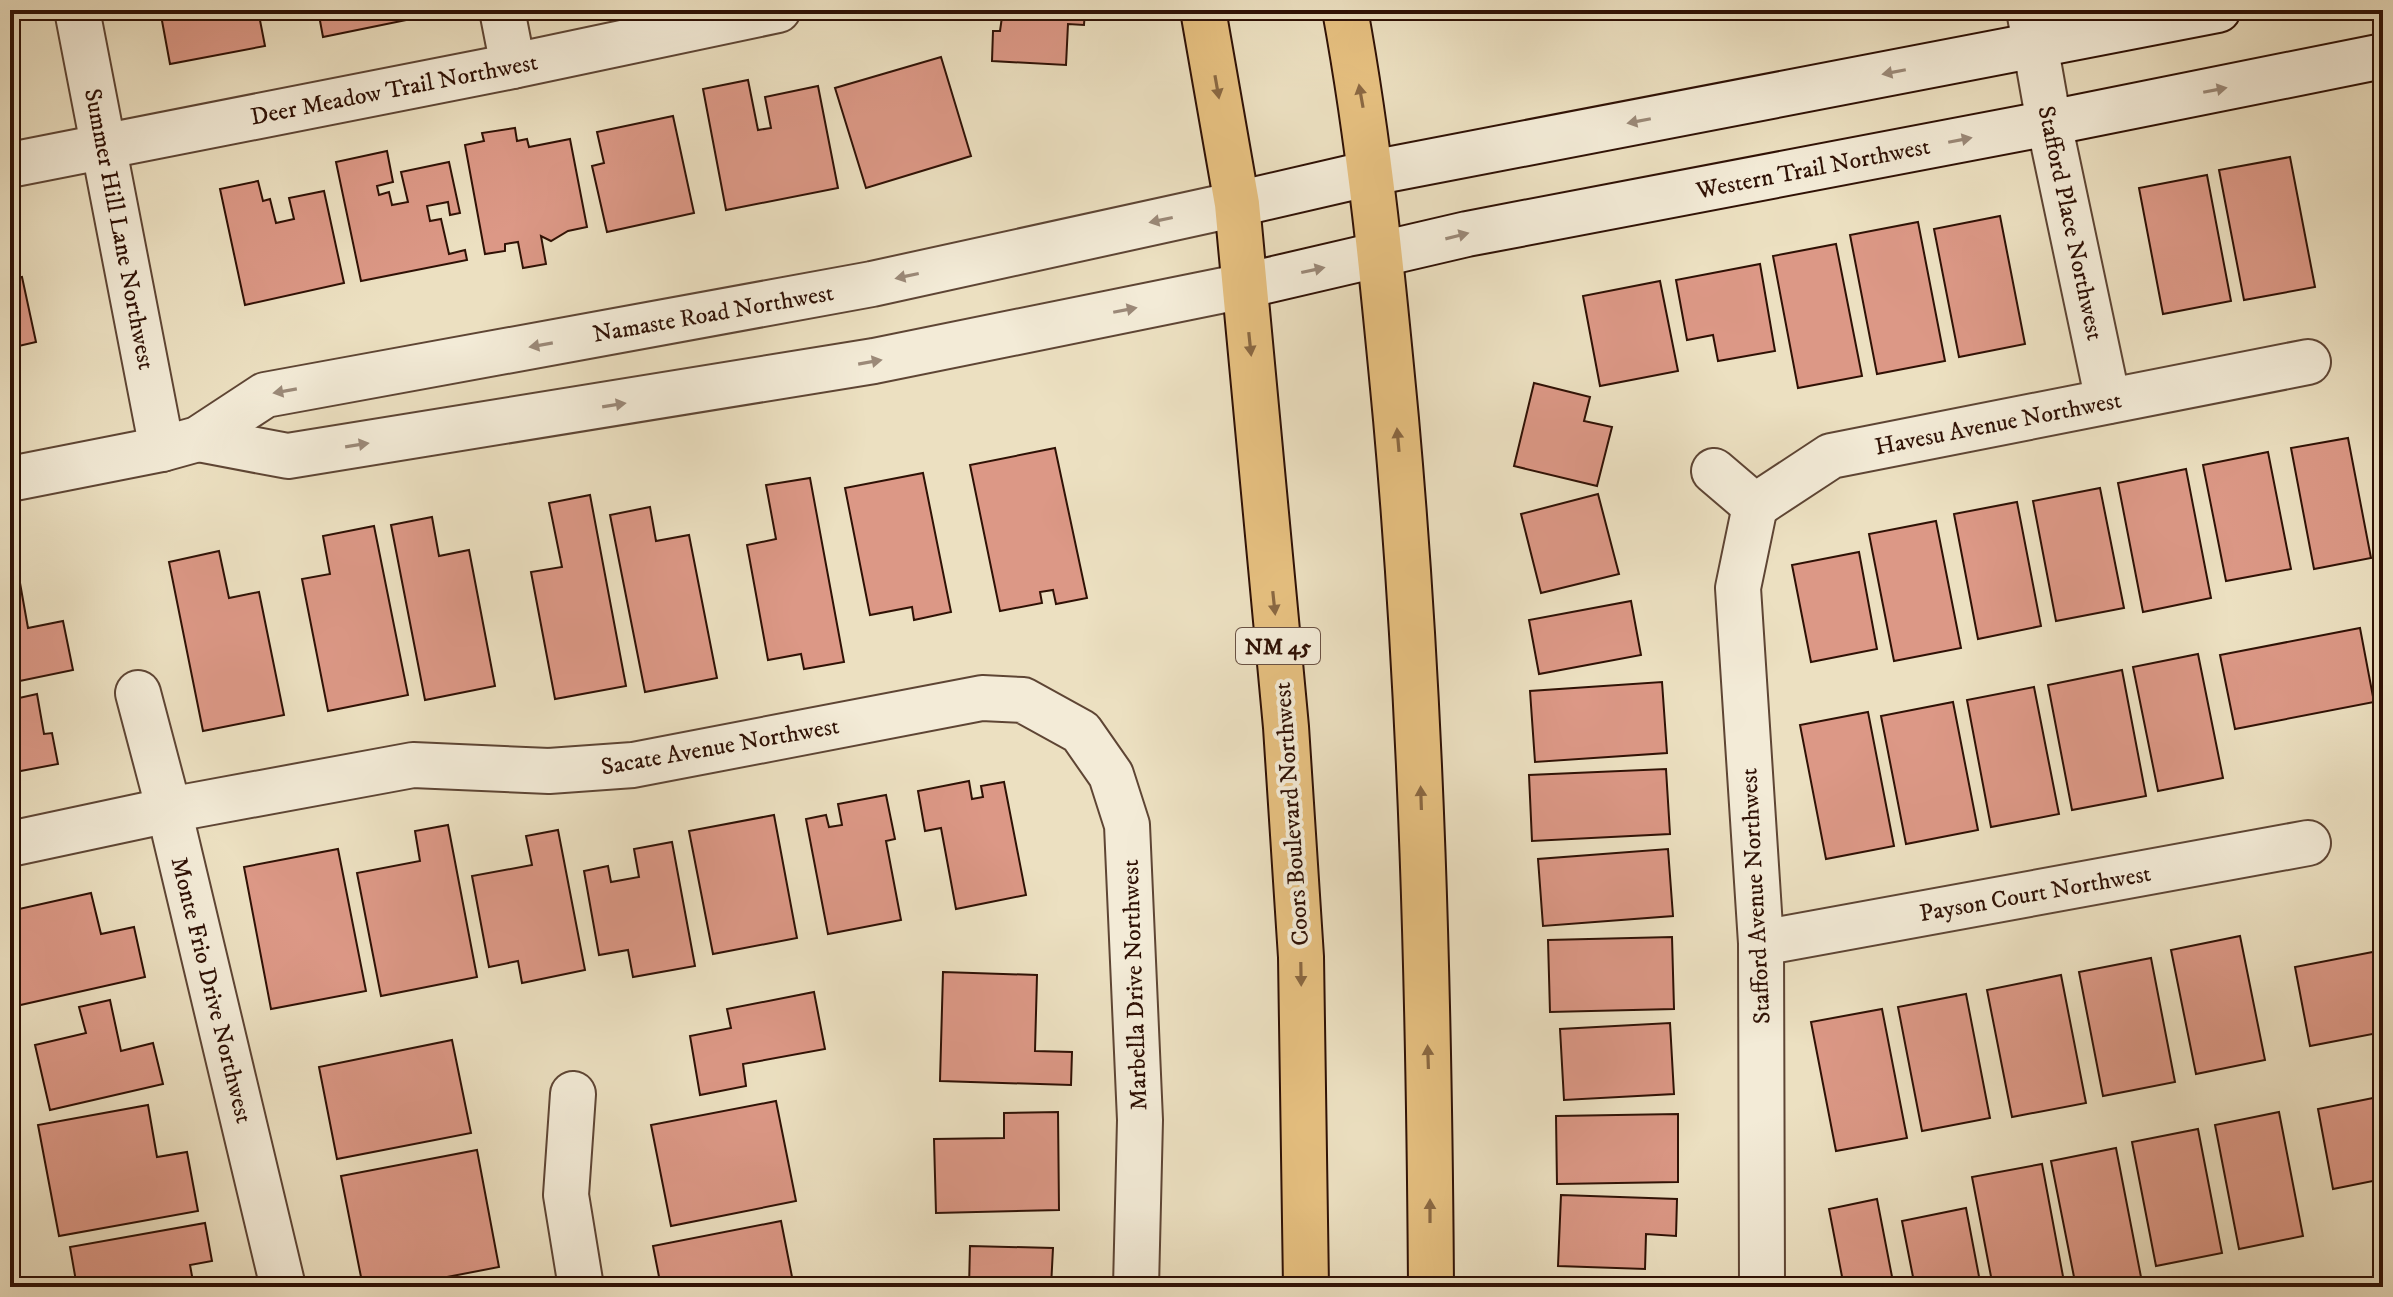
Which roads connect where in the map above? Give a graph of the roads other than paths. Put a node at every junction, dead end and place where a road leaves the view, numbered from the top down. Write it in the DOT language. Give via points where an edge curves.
graph roads {
  1 [pos="77,10"];
  2 [pos="502,10"];
  3 [pos="778,10"];
  4 [pos="1203,10"];
  5 [pos="1345,10"];
  6 [pos="2218,10"];
  7 [pos="2033,28"];
  8 [pos="2383,56"];
  9 [pos="513,66"];
  10 [pos="2049,123"];
  11 [pos="104,147"];
  12 [pos="10,165"];
  13 [pos="1371,173"];
  14 [pos="1237,204"];
  15 [pos="1381,255"];
  16 [pos="1244,286"];
  17 [pos="2308,362"];
  18 [pos="2108,401"];
  19 [pos="180,444"];
  20 [pos="1714,471"];
  21 [pos="10,479"];
  22 [pos="1755,506"];
  23 [pos="138,693"];
  24 [pos="1048,715"];
  25 [pos="169,810"];
  26 [pos="2308,843"];
  27 [pos="10,844"];
  28 [pos="1761,943"];
  29 [pos="573,1094"];
  30 [pos="283,1287"];
  31 [pos="581,1287"];
  32 [pos="1136,1287"];
  33 [pos="1306,1287"];
  34 [pos="1431,1287"];
  35 [pos="1762,1287"];
  1 -- 11 [label="street, Summer Hill Lane Northwest"];
  2 -- 9 [label="street"];
  3 -- 9 [label="street, Deer Meadow Trail Northwest"];
  4 -- 14 [label="main road, Coors Boulevard Northwest / NM 45, one-way"];
  13 -- 5 [label="main road, one-way"];
  6 -- 7 [label="street"];
  7 -- 10 [label="street, Stafford Place Northwest"];
  7 -- 13 [label="street, one-way"];
  10 -- 8 [label="street, Western Trail Northwest, one-way"];
  9 -- 11 [label="street, Deer Meadow Trail Northwest"];
  15 -- 10 [label="street, Western Trail Northwest, one-way"];
  10 -- 18 [label="street, Stafford Place Northwest"];
  11 -- 12 [label="street, Deer Meadow Trail Northwest"];
  11 -- 19 [label="street, Summer Hill Lane Northwest"];
  13 -- 14 [label="street"];
  13 -- 15 [label="main road"];
  14 -- 16 [label="main road, Coors Boulevard Northwest / NM 45"];
  14 -- 19 [label="street, Namaste Road Northwest, one-way" via="872,284 265,395"];
  16 -- 15 [label="street, Western Trail Northwest, one-way"];
  34 -- 15 [label="main road, one-way" via="1419,732"];
  19 -- 16 [label="street, Namaste Road Northwest, one-way" via="288,456 860,364"];
  16 -- 33 [label="main road, Coors Boulevard Northwest / NM 45, one-way" via="1286,727 1300,942"];
  17 -- 18 [label="street, Havesu Avenue Northwest"];
  18 -- 22 [label="street, Havesu Avenue Northwest" via="1831,456"];
  19 -- 21 [label="street, Namaste Road Northwest"];
  20 -- 22 [label="street"];
  22 -- 28 [label="street, Stafford Avenue Northwest" via="1738,588"];
  23 -- 25 [label="street, Monte Frio Drive Northwest"];
  24 -- 25 [label="street, Sacate Avenue Northwest" via="1023,700 982,698 633,765 549,771 413,765"];
  24 -- 32 [label="street, Marbella Drive Northwest" via="1081,732 1111,775 1127,825 1140,1120"];
  25 -- 27 [label="street, Sacate Avenue Northwest"];
  25 -- 30 [label="street, Monte Frio Drive Northwest"];
  26 -- 28 [label="street, Payson Court Northwest"];
  28 -- 35 [label="street, Stafford Avenue Northwest"];
  29 -- 31 [label="street" via="566,1195"];
}
